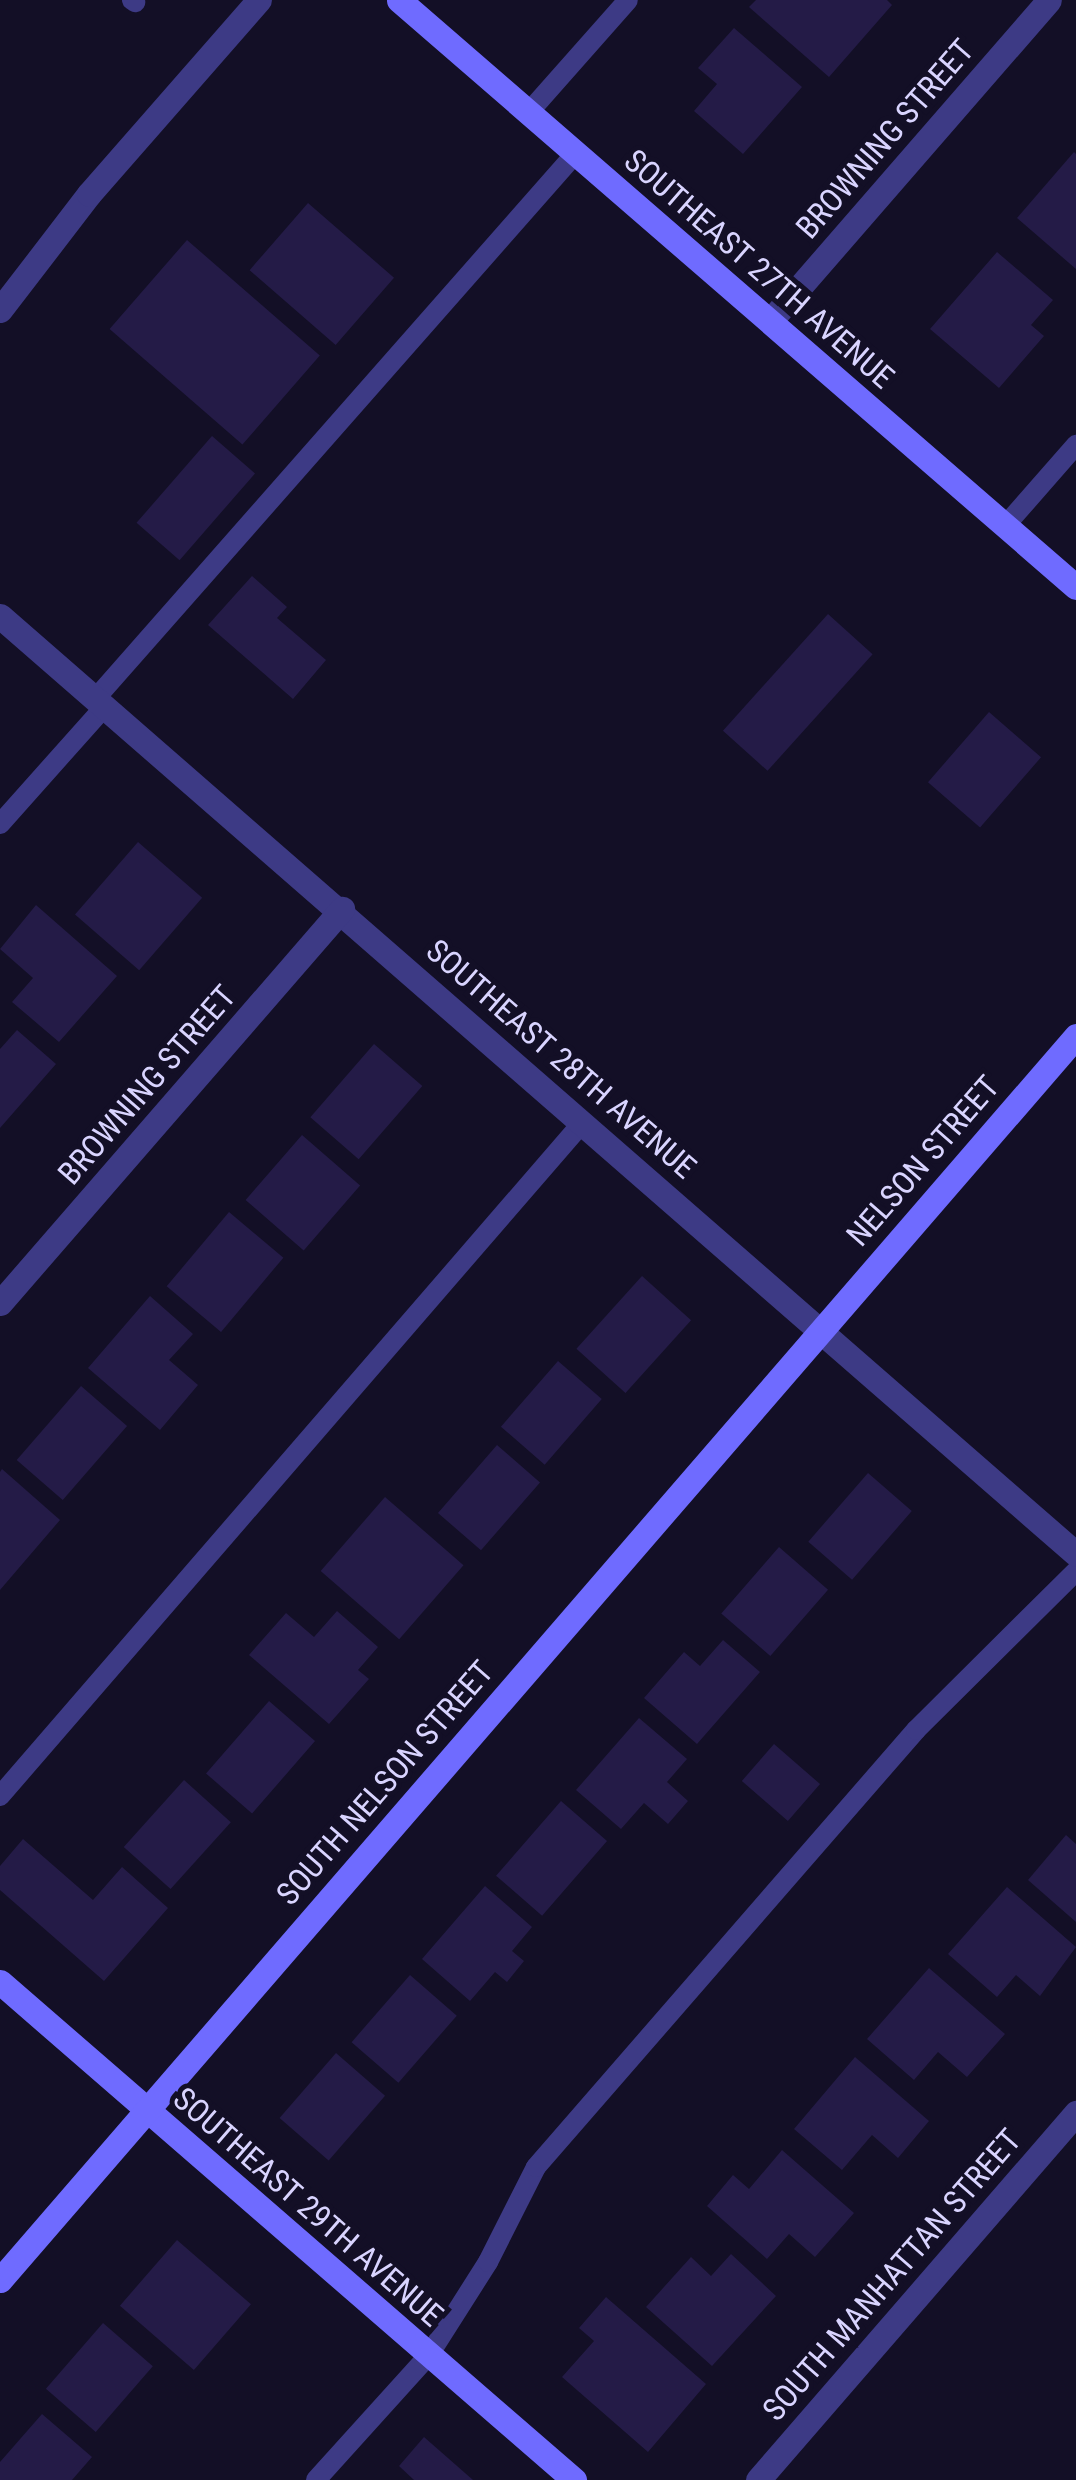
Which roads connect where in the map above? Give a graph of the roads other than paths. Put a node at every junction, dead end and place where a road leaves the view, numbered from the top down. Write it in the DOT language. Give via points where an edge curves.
graph roads {
  1 [pos="259,0"];
  2 [pos="399,0"];
  3 [pos="628,0"];
  4 [pos="1050,0"];
  5 [pos="529,112"];
  6 [pos="576,154"];
  7 [pos="0,310"];
  8 [pos="770,321"];
  9 [pos="1076,445"];
  10 [pos="1005,526"];
  11 [pos="1076,587"];
  12 [pos="0,616"];
  13 [pos="100,702"];
  14 [pos="0,824"];
  15 [pos="342,909"];
  16 [pos="1076,1036"];
  17 [pos="583,1122"];
  18 [pos="0,1303"];
  19 [pos="820,1329"];
  20 [pos="1076,1554"];
  21 [pos="1076,1572"];
  22 [pos="0,1796"];
  23 [pos="0,1982"];
  24 [pos="147,2110"];
  25 [pos="1076,2113"];
  26 [pos="0,2280"];
  27 [pos="430,2355"];
  28 [pos="316,2480"];
  29 [pos="574,2480"];
  30 [pos="758,2480"];
  1 -- 7 [label="street" via="88,194"];
  2 -- 5 [label="street, SOUTHEAST 27TH AVENUE"];
  3 -- 5 [label="lane"];
  4 -- 8 [label="street, BROWNING STREET"];
  5 -- 6 [label="street, SOUTHEAST 27TH AVENUE"];
  6 -- 8 [label="street, SOUTHEAST 27TH AVENUE"];
  6 -- 13 [label="lane"];
  8 -- 10 [label="street, SOUTHEAST 27TH AVENUE"];
  9 -- 10 [label="lane"];
  10 -- 11 [label="street, SOUTHEAST 27TH AVENUE"];
  12 -- 13 [label="street, SOUTHEAST 28TH AVENUE"];
  13 -- 14 [label="lane"];
  13 -- 15 [label="street, SOUTHEAST 28TH AVENUE"];
  15 -- 17 [label="street, SOUTHEAST 28TH AVENUE"];
  15 -- 18 [label="street, BROWNING STREET"];
  16 -- 19 [label="street, NELSON STREET"];
  17 -- 19 [label="street, SOUTHEAST 28TH AVENUE"];
  17 -- 22 [label="lane"];
  19 -- 20 [label="street, SOUTHEAST 28TH AVENUE"];
  19 -- 24 [label="street, SOUTH NELSON STREET"];
  21 -- 27 [label="lane" via="916,1730 536,2167"];
  23 -- 24 [label="street, SOUTHEAST 29TH AVENUE"];
  24 -- 26 [label="street, SOUTH NELSON STREET"];
  24 -- 27 [label="street, SOUTHEAST 29TH AVENUE"];
  25 -- 30 [label="street, SOUTH MANHATTAN STREET"];
  27 -- 28 [label="lane"];
  27 -- 29 [label="street, SOUTHEAST 29TH AVENUE"];
}
